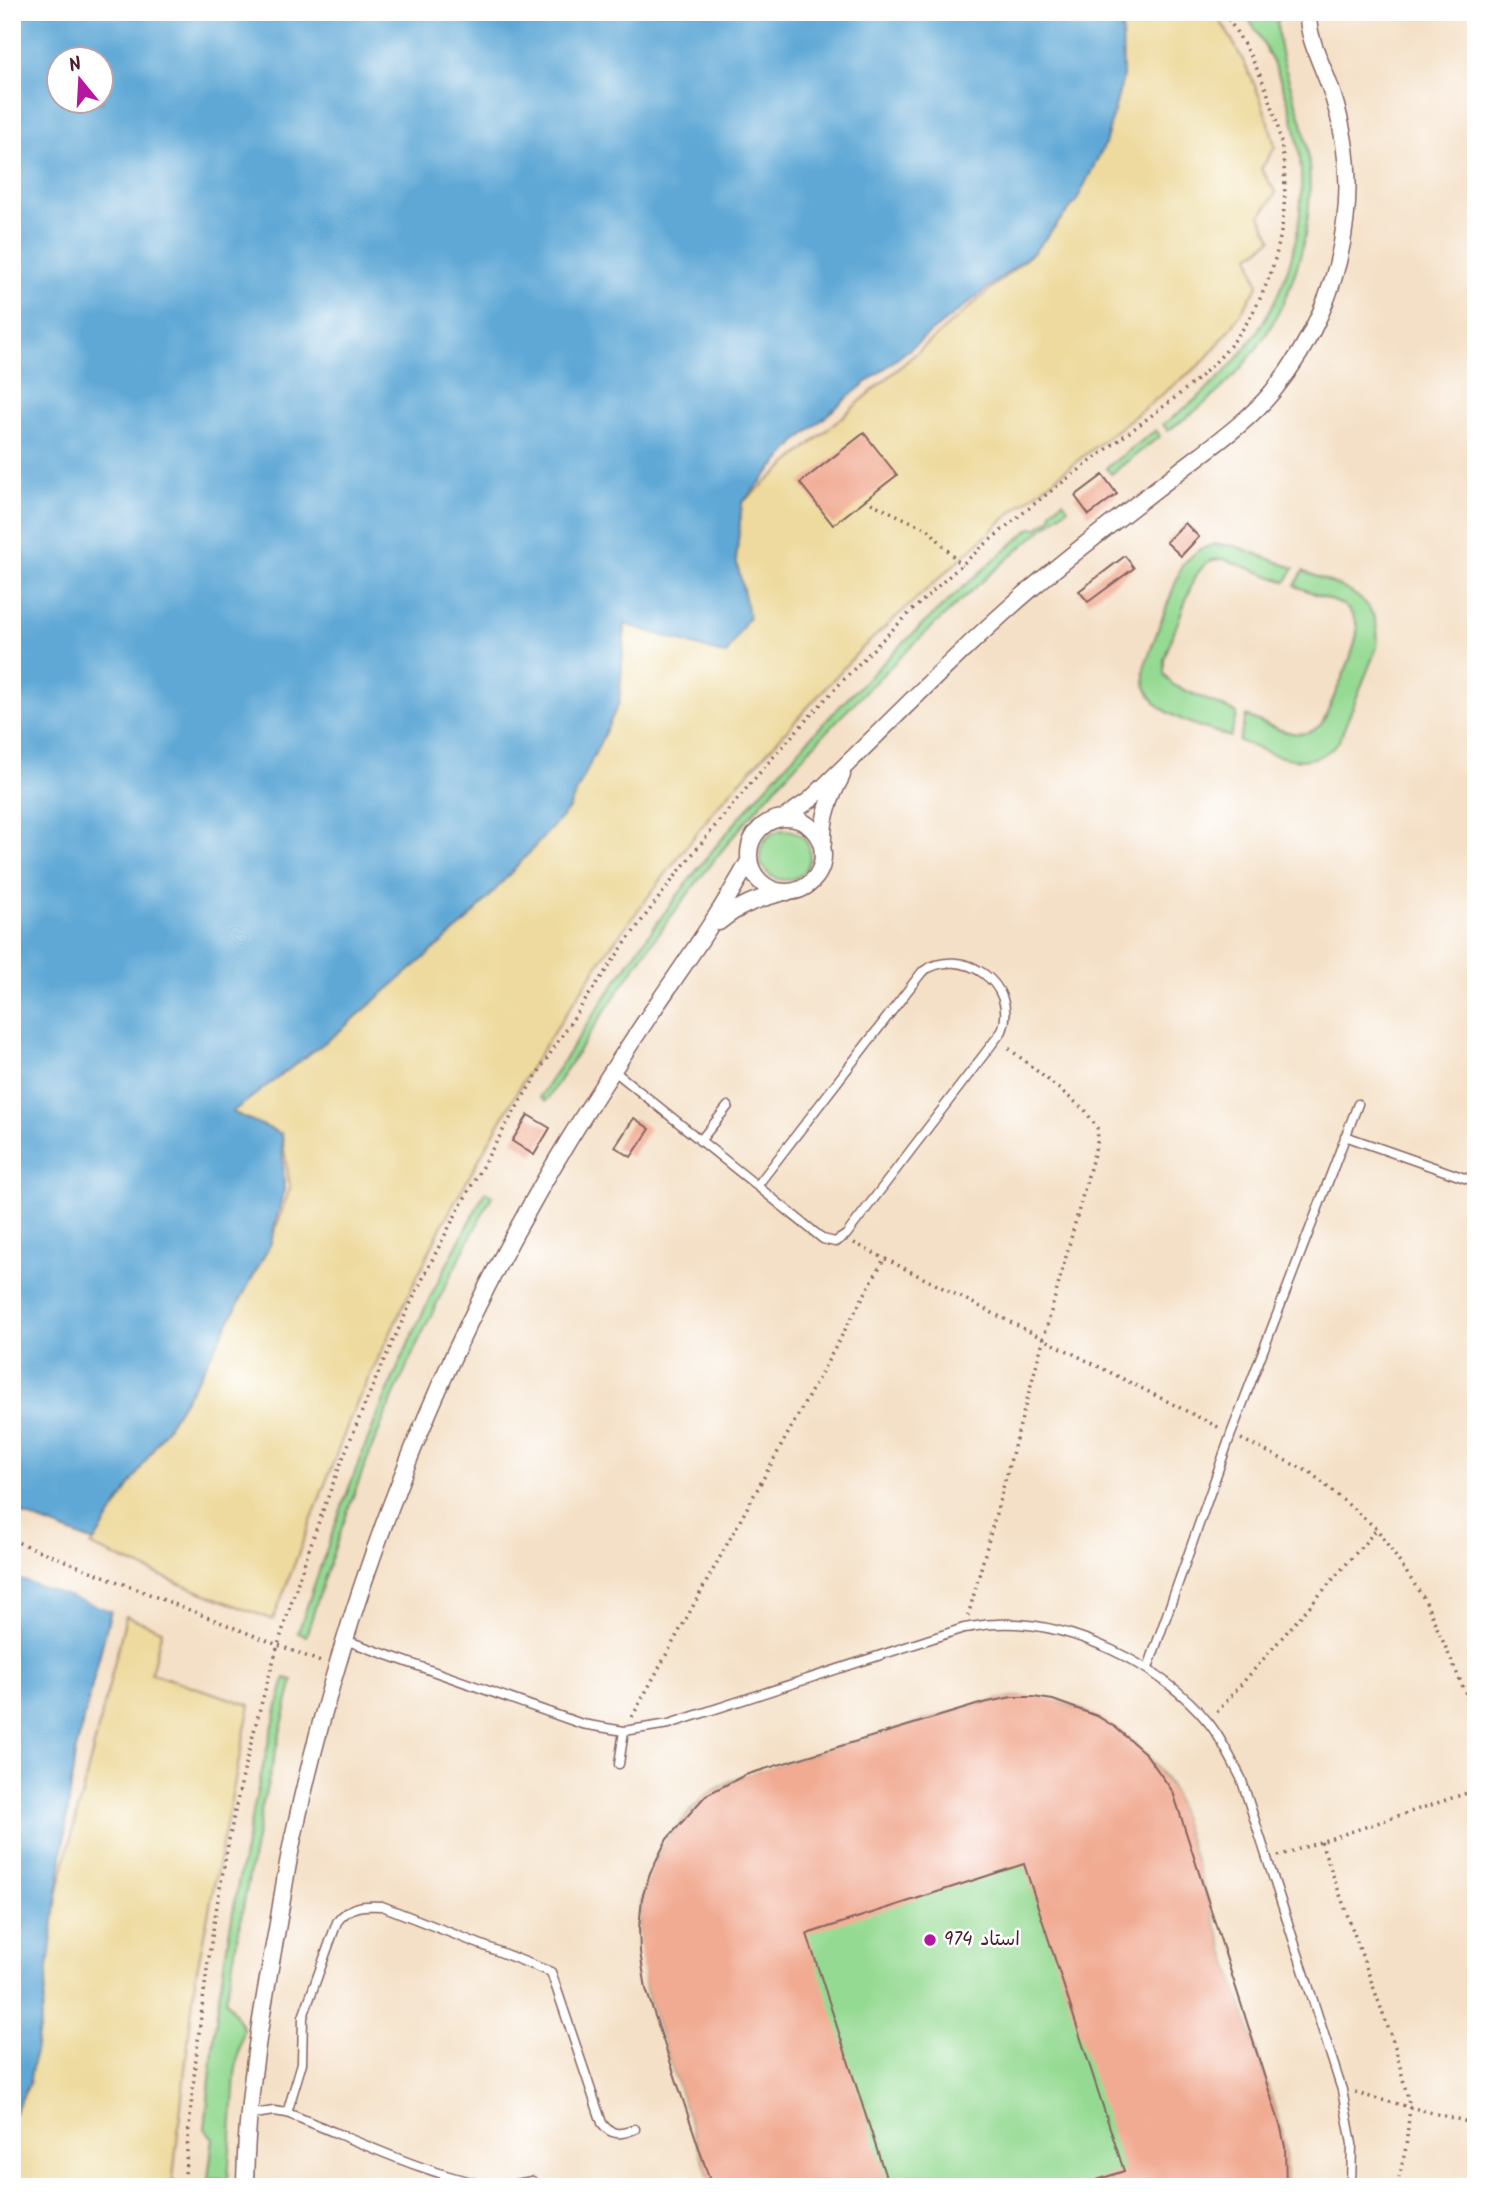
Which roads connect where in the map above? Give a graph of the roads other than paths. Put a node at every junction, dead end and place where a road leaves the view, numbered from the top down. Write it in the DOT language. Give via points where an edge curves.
graph roads {
  1 [pos="1308,12"];
  2 [pos="848,762"];
  3 [pos="784,818"];
  4 [pos="823,845"];
  5 [pos="749,861"];
  6 [pos="781,893"];
  7 [pos="709,930"];
  8 [pos="613,1070"];
  9 [pos="1358,1104"];
  10 [pos="728,1106"];
  11 [pos="1345,1136"];
  12 [pos="700,1141"];
  13 [pos="1476,1182"];
  14 [pos="757,1186"];
  15 [pos="345,1640"];
  16 [pos="1148,1668"];
  17 [pos="624,1731"];
  18 [pos="619,1764"];
  19 [pos="287,2113"];
  20 [pos="248,2115"];
  21 [pos="635,2129"];
  22 [pos="532,2181"];
  23 [pos="245,2187"];
  24 [pos="499,2187"];
  25 [pos="1351,2187"];
  1 -- 2 [label="street" via="1344,141 1348,194 1330,290 1297,358 1272,393 1231,431 1033,587"];
  2 -- 3 [label="street" via="810,800"];
  2 -- 4 [label="street" via="822,824"];
  3 -- 4 [label="street" via="808,825"];
  3 -- 5 [label="street" via="761,827 753,837"];
  4 -- 6 [label="street" via="824,858 815,880 805,888"];
  5 -- 6 [label="street" via="760,883"];
  5 -- 7 [label="street"];
  6 -- 7 [label="street" via="753,900"];
  7 -- 8 [label="street"];
  8 -- 12 [label="lane"];
  8 -- 15 [label="street" via="532,1203 473,1314 394,1496"];
  9 -- 11 [label="lane"];
  10 -- 12 [label="lane"];
  11 -- 13 [label="lane"];
  11 -- 16 [label="lane"];
  12 -- 14 [label="lane"];
  14 -- 14 [label="lane" via="915,980 931,966 962,963 993,982 1003,1000 1002,1031 846,1236 835,1242 823,1239"];
  15 -- 17 [label="lane" via="582,1724"];
  15 -- 20 [label="street" via="294,1831"];
  16 -- 17 [label="lane" via="1043,1628 995,1624 964,1628 669,1724"];
  16 -- 25 [label="lane" via="1208,1722 1241,1778 1342,2090 1352,2144"];
  17 -- 18 [label="lane"];
  19 -- 20 [label="lane"];
  19 -- 21 [label="lane" via="302,2063 303,2017 337,1922 358,1905 382,1906 551,1972 602,2123 611,2133"];
  19 -- 24 [label="lane" via="472,2183"];
  20 -- 23 [label="street"];
  22 -- 24 [label="lane"];
}
